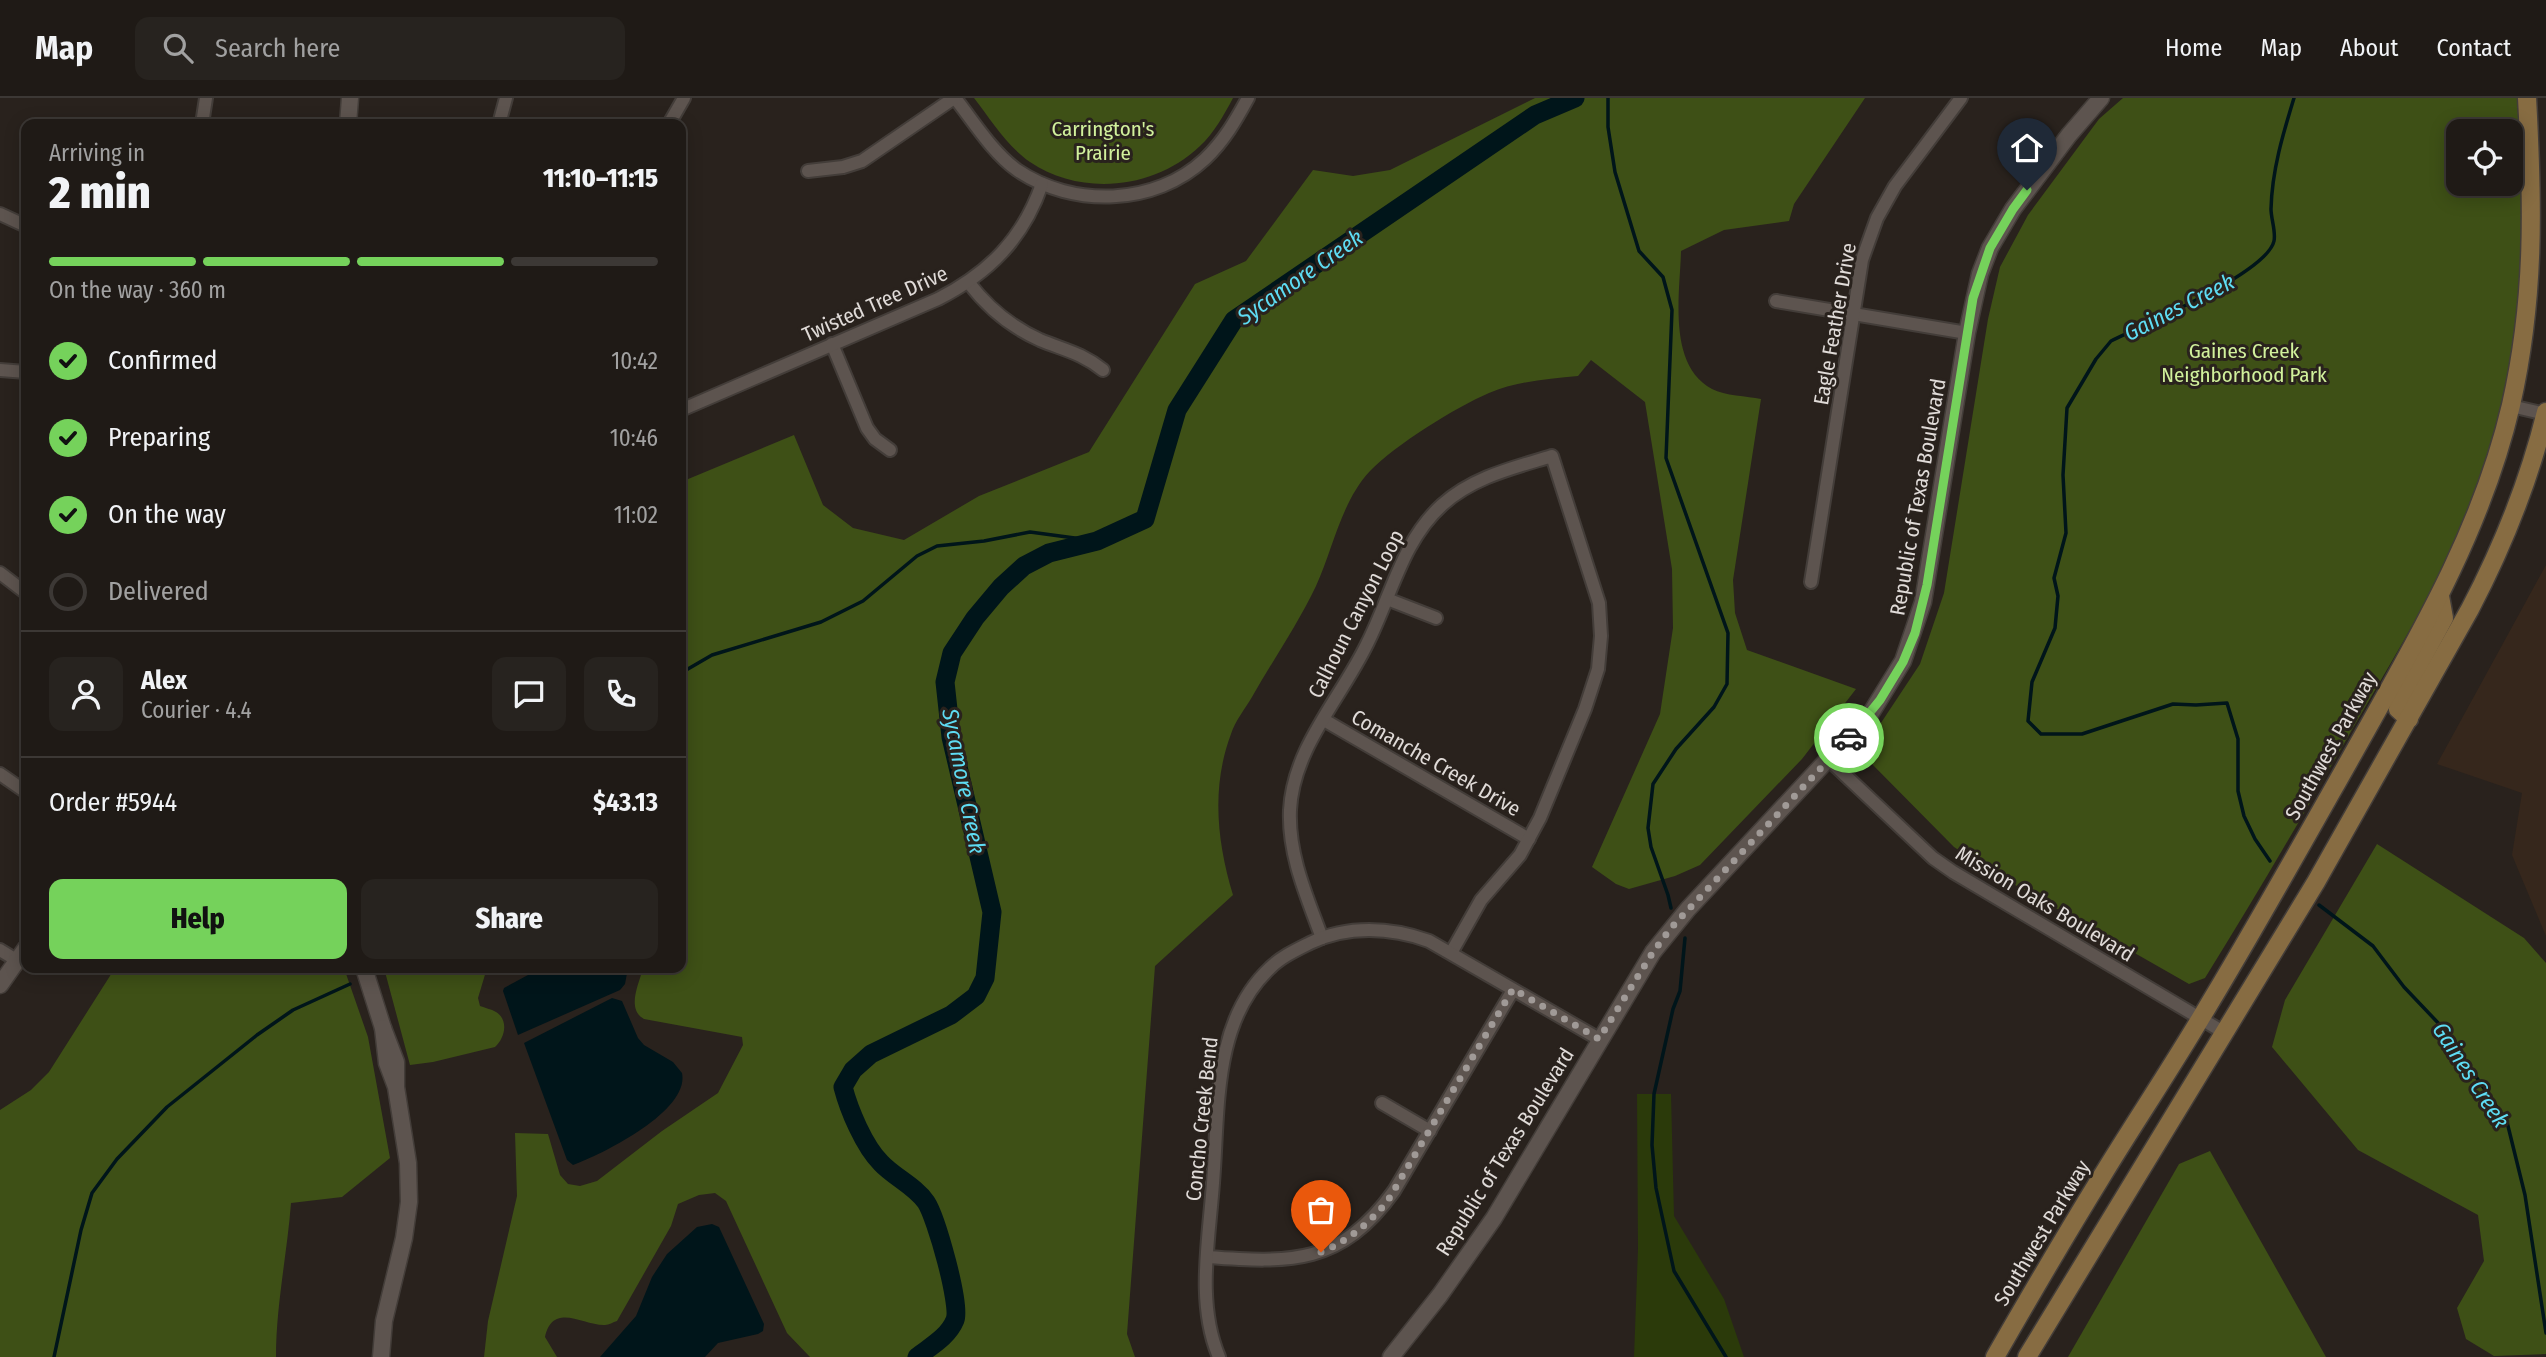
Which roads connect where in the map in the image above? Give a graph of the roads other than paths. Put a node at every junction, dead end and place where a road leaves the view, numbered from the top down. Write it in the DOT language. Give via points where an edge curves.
graph roads {
  1 [pos="206,98"];
  2 [pos="350,98"];
  3 [pos="506,98"];
  4 [pos="684,98"];
  5 [pos="954,98"];
  6 [pos="1248,98"];
  7 [pos="1961,98"];
  8 [pos="2101,98"];
  9 [pos="2527,98"];
  10 [pos="203,119"];
  11 [pos="348,119"];
  12 [pos="500,119"];
  13 [pos="672,119"];
  14 [pos="808,171"];
  15 [pos="1042,184"];
  16 [pos="0,214"];
  17 [pos="21,224"];
  18 [pos="969,283"];
  19 [pos="1776,301"];
  20 [pos="1854,313"];
  21 [pos="1967,333"];
  22 [pos="832,345"];
  23 [pos="0,370"];
  24 [pos="1103,370"];
  25 [pos="21,372"];
  26 [pos="2511,405"];
  27 [pos="686,408"];
  28 [pos="2546,413"];
  29 [pos="890,450"];
  30 [pos="0,573"];
  31 [pos="1811,582"];
  32 [pos="21,589"];
  33 [pos="2440,596"];
  34 [pos="1387,598"];
  35 [pos="1436,618"];
  36 [pos="2409,719"];
  37 [pos="1324,720"];
  38 [pos="1829,760"];
  39 [pos="0,774"];
  40 [pos="21,789"];
  41 [pos="1529,839"];
  42 [pos="1322,938"];
  43 [pos="0,950"];
  44 [pos="1451,953"];
  45 [pos="21,955"];
  46 [pos="21,956"];
  47 [pos="366,973"];
  48 [pos="0,985"];
  49 [pos="1513,989"];
  50 [pos="2201,1018"];
  51 [pos="2225,1033"];
  52 [pos="1599,1039"];
  53 [pos="1382,1103"];
  54 [pos="1430,1131"];
  55 [pos="1207,1257"];
  56 [pos="381,1357"];
  57 [pos="1219,1357"];
  58 [pos="1391,1357"];
  59 [pos="1995,1357"];
  60 [pos="2027,1357"];
  1 -- 10 [label="street"];
  2 -- 11 [label="street"];
  3 -- 12 [label="street"];
  4 -- 13 [label="street"];
  5 -- 14 [label="street" via="862,161"];
  5 -- 15 [label="street" via="999,154"];
  6 -- 15 [label="street" via="1213,151 1167,183 1139,193 1102,197"];
  7 -- 20 [label="street, Eagle Feather Drive" via="1895,186 1877,218 1862,260"];
  8 -- 21 [label="street, Republic of Texas Boulevard" via="2003,226 1980,274"];
  9 -- 26 [label="main road, Southwest Parkway" via="2532,251 2526,322"];
  15 -- 18 [label="street, Twisted Tree Drive" via="1020,232"];
  16 -- 17 [label="street"];
  18 -- 22 [label="street, Twisted Tree Drive"];
  18 -- 24 [label="street" via="1017,328 1078,353"];
  19 -- 20 [label="street"];
  20 -- 21 [label="street"];
  20 -- 31 [label="street, Eagle Feather Drive"];
  21 -- 38 [label="street, Republic of Texas Boulevard" via="1927,585 1915,633 1880,700"];
  22 -- 27 [label="street, Twisted Tree Drive"];
  22 -- 29 [label="street" via="867,428"];
  23 -- 25 [label="street"];
  26 -- 28 [label="street"];
  26 -- 33 [label="main road, Southwest Parkway" via="2472,528"];
  28 -- 36 [label="main road" via="2501,546"];
  30 -- 32 [label="street"];
  33 -- 36 [label="main road" via="2444,618 2398,709"];
  33 -- 50 [label="main road, Southwest Parkway"];
  34 -- 35 [label="street"];
  34 -- 37 [label="street, Calhoun Canyon Loop"];
  34 -- 41 [label="street, Calhoun Canyon Loop" via="1412,541 1441,506 1476,482 1552,456 1595,587 1601,636 1592,688"];
  36 -- 51 [label="main road"];
  37 -- 41 [label="street, Comanche Creek Drive"];
  37 -- 42 [label="street, Calhoun Canyon Loop" via="1296,775 1290,810 1292,846"];
  38 -- 50 [label="street, Mission Oaks Boulevard" via="1953,872"];
  38 -- 52 [label="street, Republic of Texas Boulevard" via="1671,928"];
  39 -- 40 [label="street"];
  41 -- 44 [label="street, Calhoun Canyon Loop" via="1481,900"];
  42 -- 44 [label="street, Concho Creek Bend" via="1362,930 1399,932"];
  42 -- 55 [label="street, Concho Creek Bend" via="1270,967 1232,1026 1223,1063"];
  43 -- 45 [label="street"];
  44 -- 49 [label="street, Concho Creek Bend"];
  46 -- 48 [label="street"];
  47 -- 56 [label="street" via="394,1053 408,1163 404,1238 384,1321"];
  49 -- 52 [label="street, Concho Creek Bend"];
  49 -- 54 [label="street"];
  50 -- 51 [label="street, Mission Oaks Boulevard"];
  50 -- 59 [label="main road, Southwest Parkway"];
  51 -- 60 [label="main road"];
  52 -- 58 [label="street, Republic of Texas Boulevard" via="1494,1218"];
  53 -- 54 [label="street"];
  54 -- 55 [label="street" via="1387,1202 1334,1247 1275,1261"];
  55 -- 57 [label="street, Concho Creek Bend" via="1207,1309"];
}
